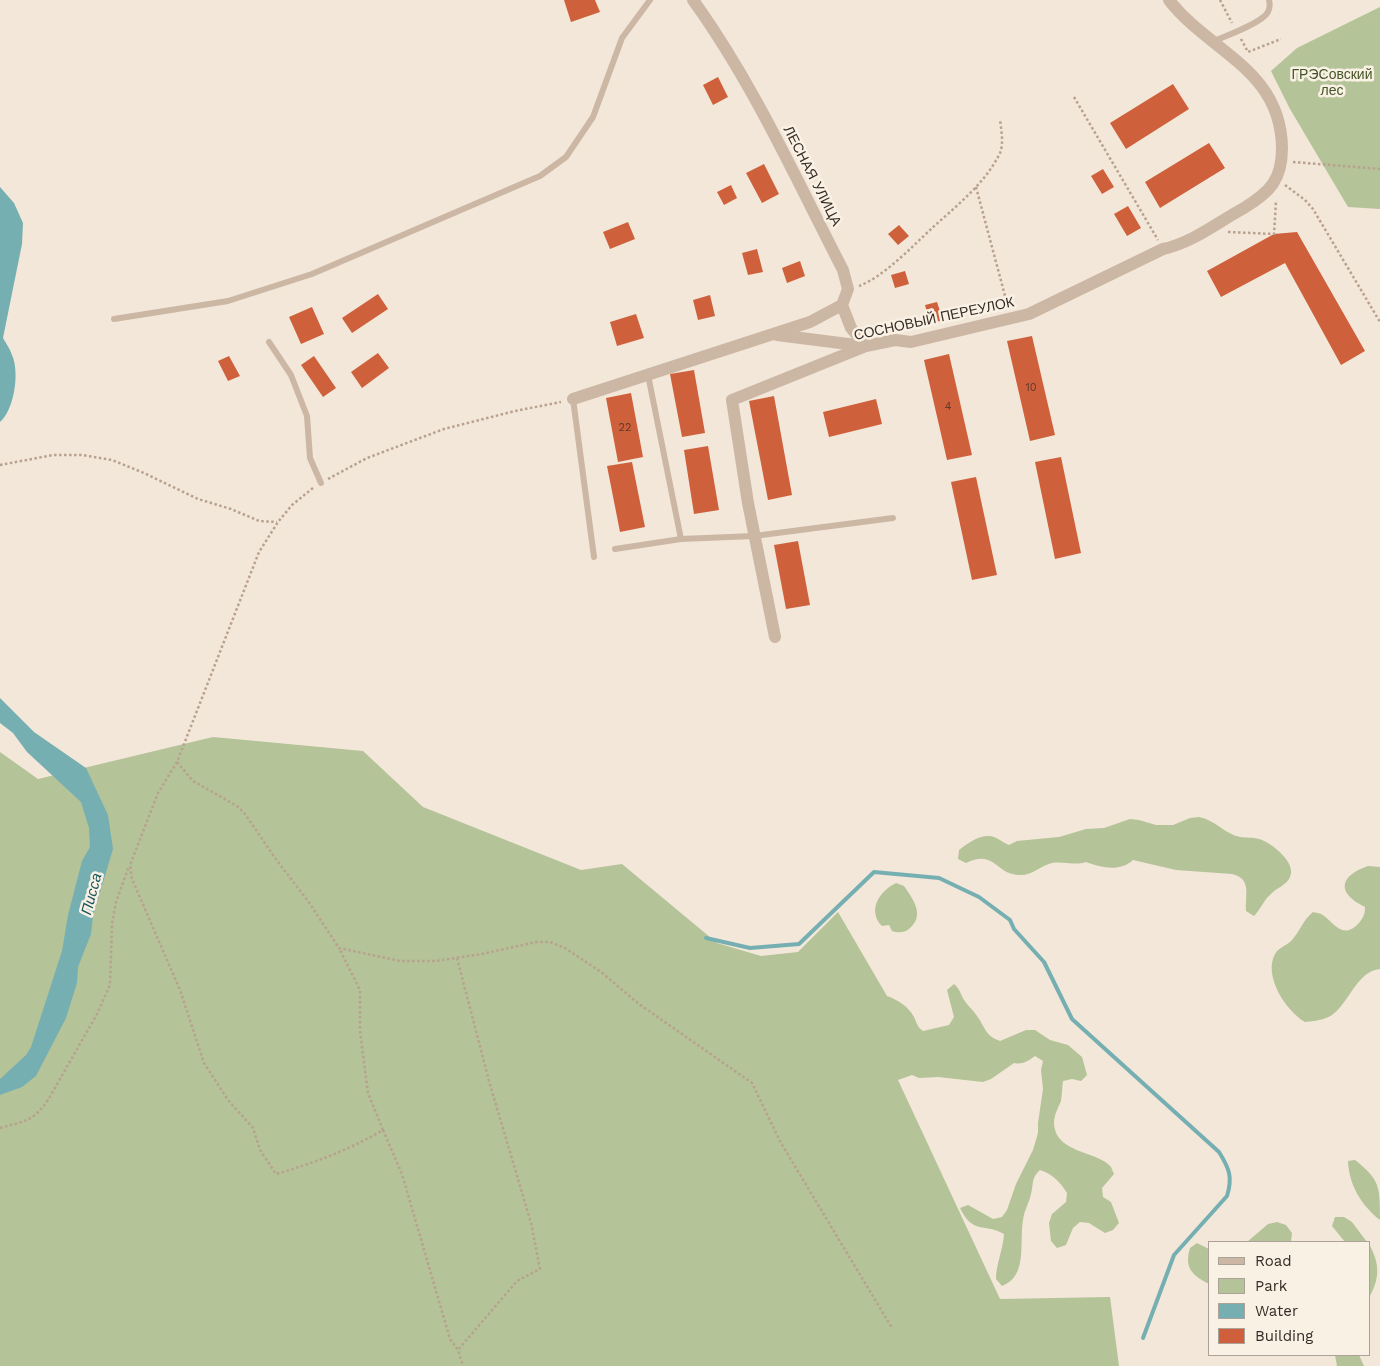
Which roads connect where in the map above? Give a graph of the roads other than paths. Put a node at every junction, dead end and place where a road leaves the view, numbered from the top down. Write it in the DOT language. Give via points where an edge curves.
graph roads {
  1 [pos="650,0"];
  2 [pos="692,0"];
  3 [pos="1168,0"];
  4 [pos="1269,0"];
  5 [pos="1214,41"];
  6 [pos="842,305"];
  7 [pos="114,320"];
  8 [pos="772,334"];
  9 [pos="269,342"];
  10 [pos="866,346"];
  11 [pos="648,375"];
  12 [pos="573,400"];
  13 [pos="321,483"];
  14 [pos="893,518"];
  15 [pos="754,536"];
  16 [pos="682,539"];
  17 [pos="615,549"];
  18 [pos="594,557"];
  19 [pos="775,637"];
  1 -- 7 [label="lane" via="622,38 592,117 566,158 540,176 312,274 228,301"];
  2 -- 6 [label="street, ЛЕСНАЯ УЛИЦА" via="711,25 763,114 843,270 848,289"];
  3 -- 5 [label="street, СОСНОВЫЙ ПЕРЕУЛОК"];
  4 -- 5 [label="lane" via="1267,14 1259,20"];
  5 -- 10 [label="street, СОСНОВЫЙ ПЕРЕУЛОК" via="1257,80 1276,114 1282,161 1277,179 1268,192 1179,245 1163,248 1029,314 911,342 896,340"];
  6 -- 8 [label="street" via="810,322"];
  6 -- 10 [label="street" via="850,328"];
  8 -- 10 [label="street"];
  8 -- 11 [label="street"];
  9 -- 13 [label="lane" via="291,375 307,416 310,458"];
  10 -- 15 [label="street, СОСНОВЫЙ ПЕРЕУЛОК" via="732,400"];
  11 -- 12 [label="street"];
  11 -- 16 [label="lane"];
  12 -- 18 [label="lane"];
  14 -- 15 [label="lane"];
  15 -- 16 [label="lane"];
  15 -- 19 [label="street, СОСНОВЫЙ ПЕРЕУЛОК"];
  16 -- 17 [label="lane"];
}
